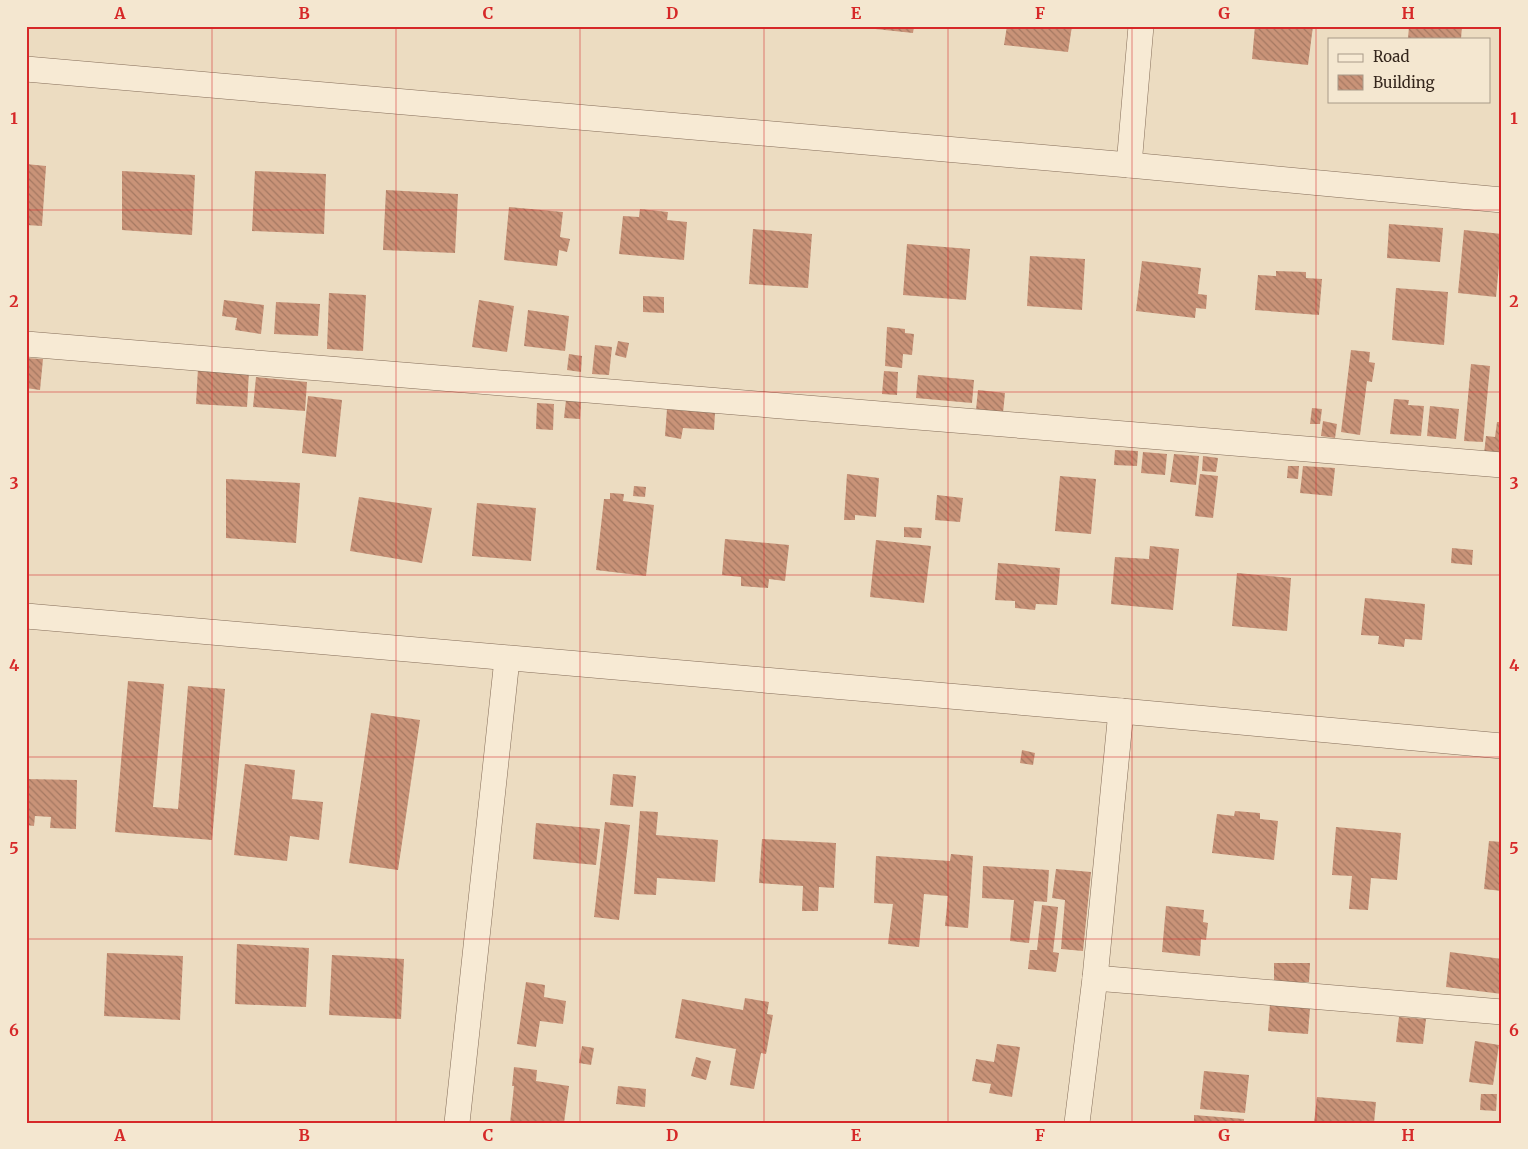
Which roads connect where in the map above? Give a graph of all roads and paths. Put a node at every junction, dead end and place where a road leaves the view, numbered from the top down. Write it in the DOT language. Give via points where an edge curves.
graph roads {
  1 [pos="1141,26"];
  2 [pos="26,69"];
  3 [pos="1129,165"];
  4 [pos="1502,200"];
  5 [pos="26,344"];
  6 [pos="1502,465"];
  7 [pos="26,616"];
  8 [pos="507,659"];
  9 [pos="1122,711"];
  10 [pos="1502,746"];
  11 [pos="1095,978"];
  12 [pos="1502,1012"];
  13 [pos="457,1123"];
  14 [pos="1077,1123"];
  1 -- 3 [label="street"];
  2 -- 3 [label="street"];
  3 -- 4 [label="street"];
  5 -- 6 [label="street"];
  7 -- 8 [label="street"];
  8 -- 9 [label="street"];
  8 -- 13 [label="street"];
  9 -- 10 [label="street"];
  9 -- 11 [label="street"];
  11 -- 12 [label="street"];
  11 -- 14 [label="street"];
}
